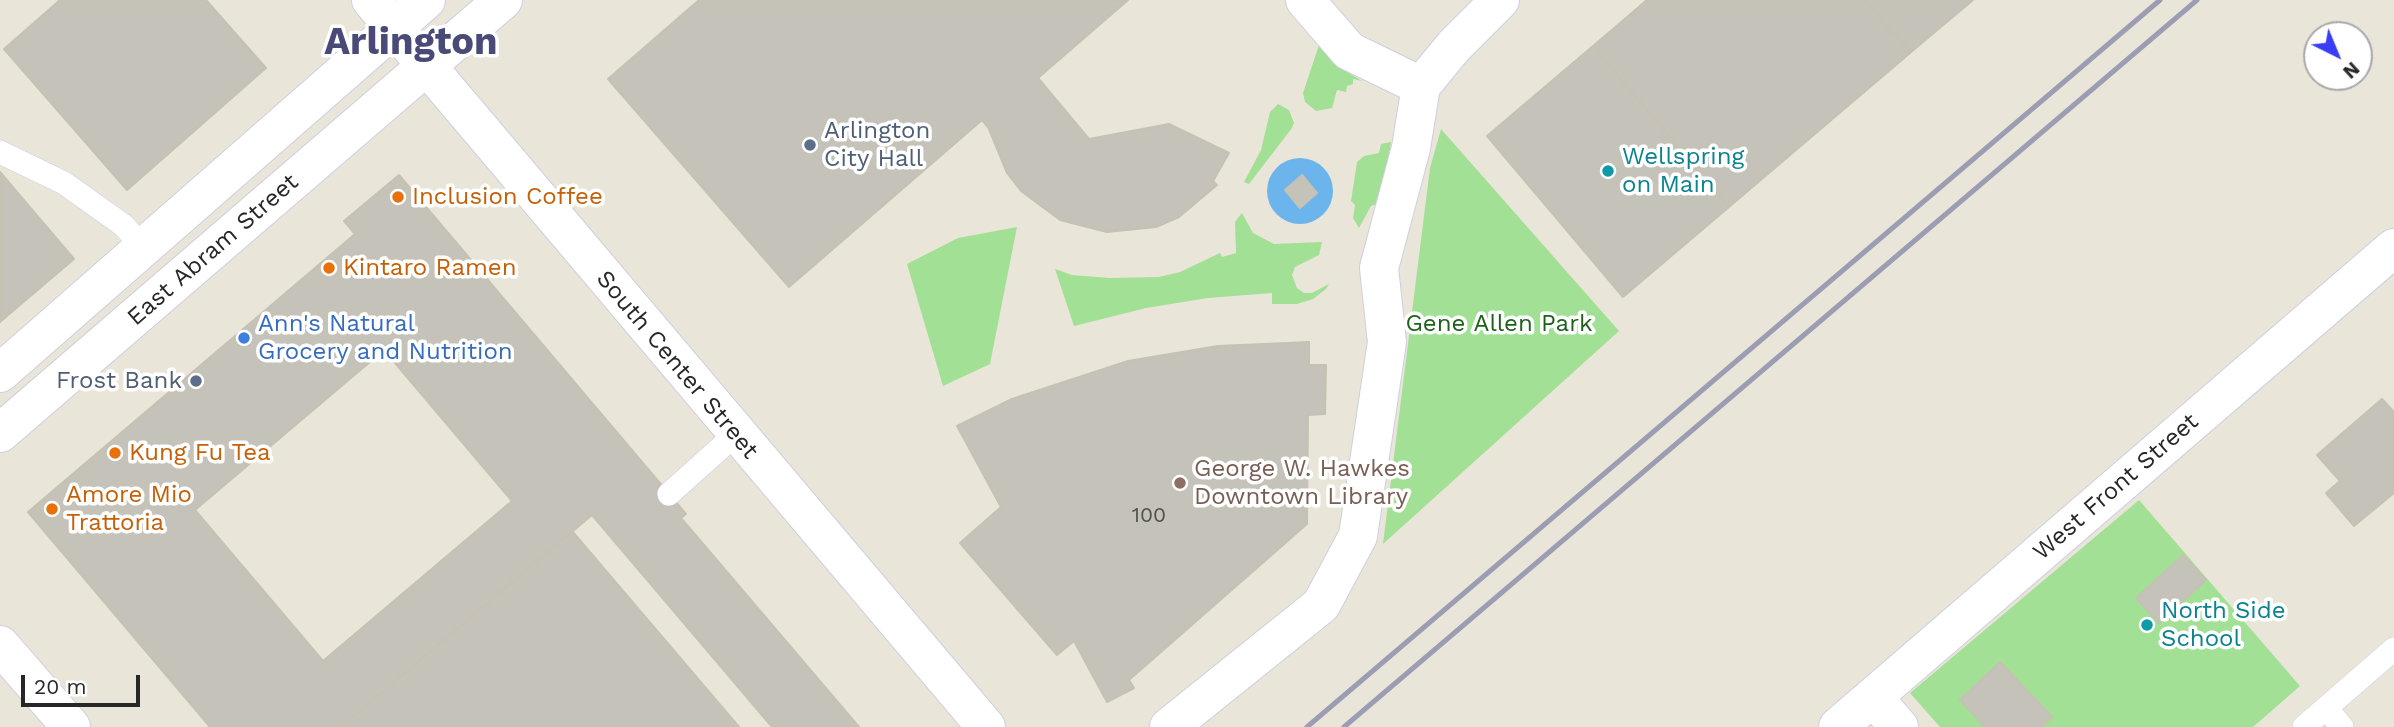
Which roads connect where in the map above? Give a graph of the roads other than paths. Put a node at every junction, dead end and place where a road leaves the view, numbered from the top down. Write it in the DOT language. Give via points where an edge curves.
graph roads {
  1 [pos="426,0"];
  2 [pos="503,0"];
  3 [pos="1305,0"];
  4 [pos="1500,0"];
  5 [pos="382,14"];
  6 [pos="426,68"];
  7 [pos="1421,86"];
  8 [pos="0,152"];
  9 [pos="143,247"];
  10 [pos="2391,255"];
  11 [pos="0,373"];
  12 [pos="0,433"];
  13 [pos="736,434"];
  14 [pos="669,494"];
  15 [pos="0,645"];
  16 [pos="2394,649"];
  17 [pos="1873,697"];
  18 [pos="2326,708"];
  19 [pos="71,727"];
  20 [pos="986,727"];
  21 [pos="1169,727"];
  22 [pos="1838,727"];
  23 [pos="1899,727"];
  24 [pos="2304,727"];
  25 [pos="2342,727"];
  1 -- 5 [label="main road, East Abram Street"];
  2 -- 6 [label="main road, East Abram Street"];
  3 -- 7 [label="main road" via="1349,51"];
  4 -- 7 [label="main road"];
  5 -- 6 [label="main road, South Center Street"];
  5 -- 9 [label="main road, East Abram Street"];
  6 -- 12 [label="main road, East Abram Street"];
  6 -- 13 [label="main road, South Center Street"];
  7 -- 21 [label="main road" via="1379,268 1387,342 1358,536 1321,605"];
  8 -- 9 [label="lane" via="64,183 123,225"];
  9 -- 11 [label="main road, East Abram Street"];
  10 -- 17 [label="main road, West Front Street"];
  13 -- 14 [label="lane"];
  13 -- 20 [label="main road, South Center Street"];
  15 -- 19 [label="main road"];
  16 -- 18 [label="lane"];
  17 -- 22 [label="main road, West Front Street"];
  17 -- 23 [label="main road"];
  18 -- 24 [label="lane"];
  18 -- 25 [label="lane"];
}
